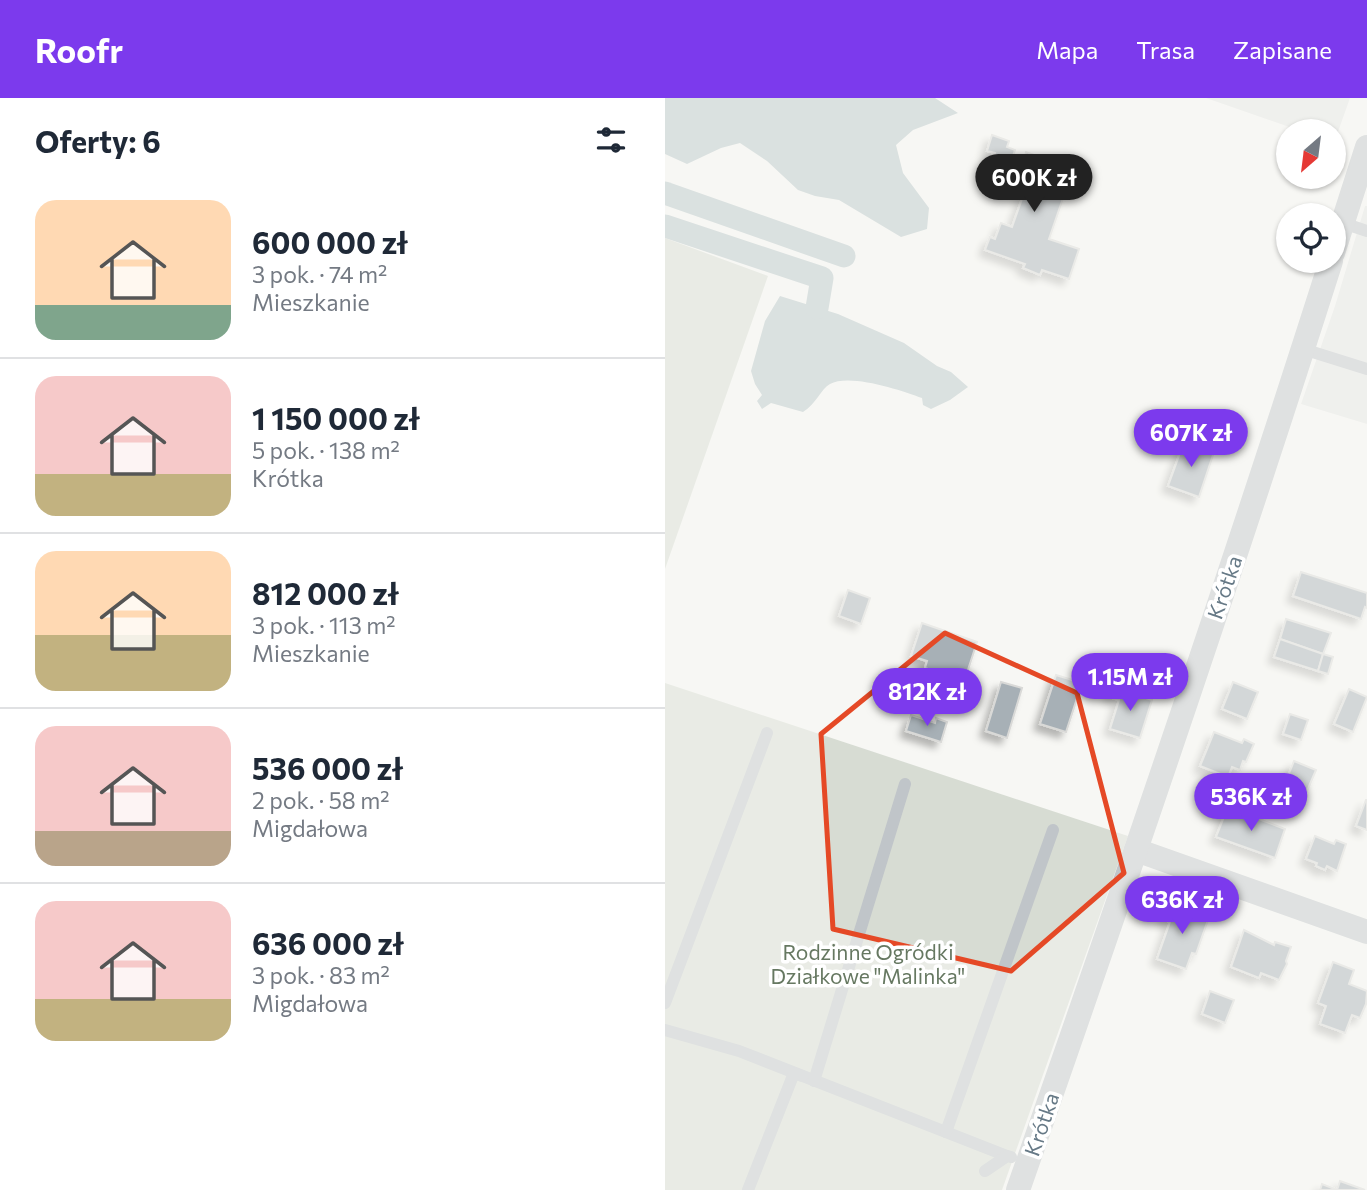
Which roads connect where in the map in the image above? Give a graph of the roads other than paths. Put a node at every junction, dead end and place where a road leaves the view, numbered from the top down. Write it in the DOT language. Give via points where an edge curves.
graph roads {
  1 [pos="1367,147"];
  2 [pos="1346,214"];
  3 [pos="1346,224"];
  4 [pos="1367,231"];
  5 [pos="1327,273"];
  6 [pos="1303,349"];
  7 [pos="1367,369"];
  8 [pos="768,733"];
  9 [pos="905,784"];
  10 [pos="1053,830"];
  11 [pos="1136,850"];
  12 [pos="1367,932"];
  13 [pos="665,1003"];
  14 [pos="665,1030"];
  15 [pos="793,1073"];
  16 [pos="814,1081"];
  17 [pos="946,1132"];
  18 [pos="1017,1160"];
  19 [pos="985,1171"];
  20 [pos="748,1190"];
  21 [pos="1018,1190"];
  1 -- 2 [label="street"];
  3 -- 4 [label="lane"];
  5 -- 6 [label="street, Krótka"];
  6 -- 7 [label="lane"];
  6 -- 11 [label="street, Krótka"];
  8 -- 13 [label="lane"];
  9 -- 16 [label="lane"];
  10 -- 17 [label="lane"];
  11 -- 12 [label="street"];
  11 -- 18 [label="street, Krótka"];
  14 -- 15 [label="lane" via="739,1051"];
  15 -- 16 [label="lane"];
  15 -- 20 [label="lane"];
  16 -- 17 [label="lane"];
  17 -- 18 [label="lane"];
  18 -- 19 [label="lane"];
  18 -- 21 [label="street, Krótka"];
}
